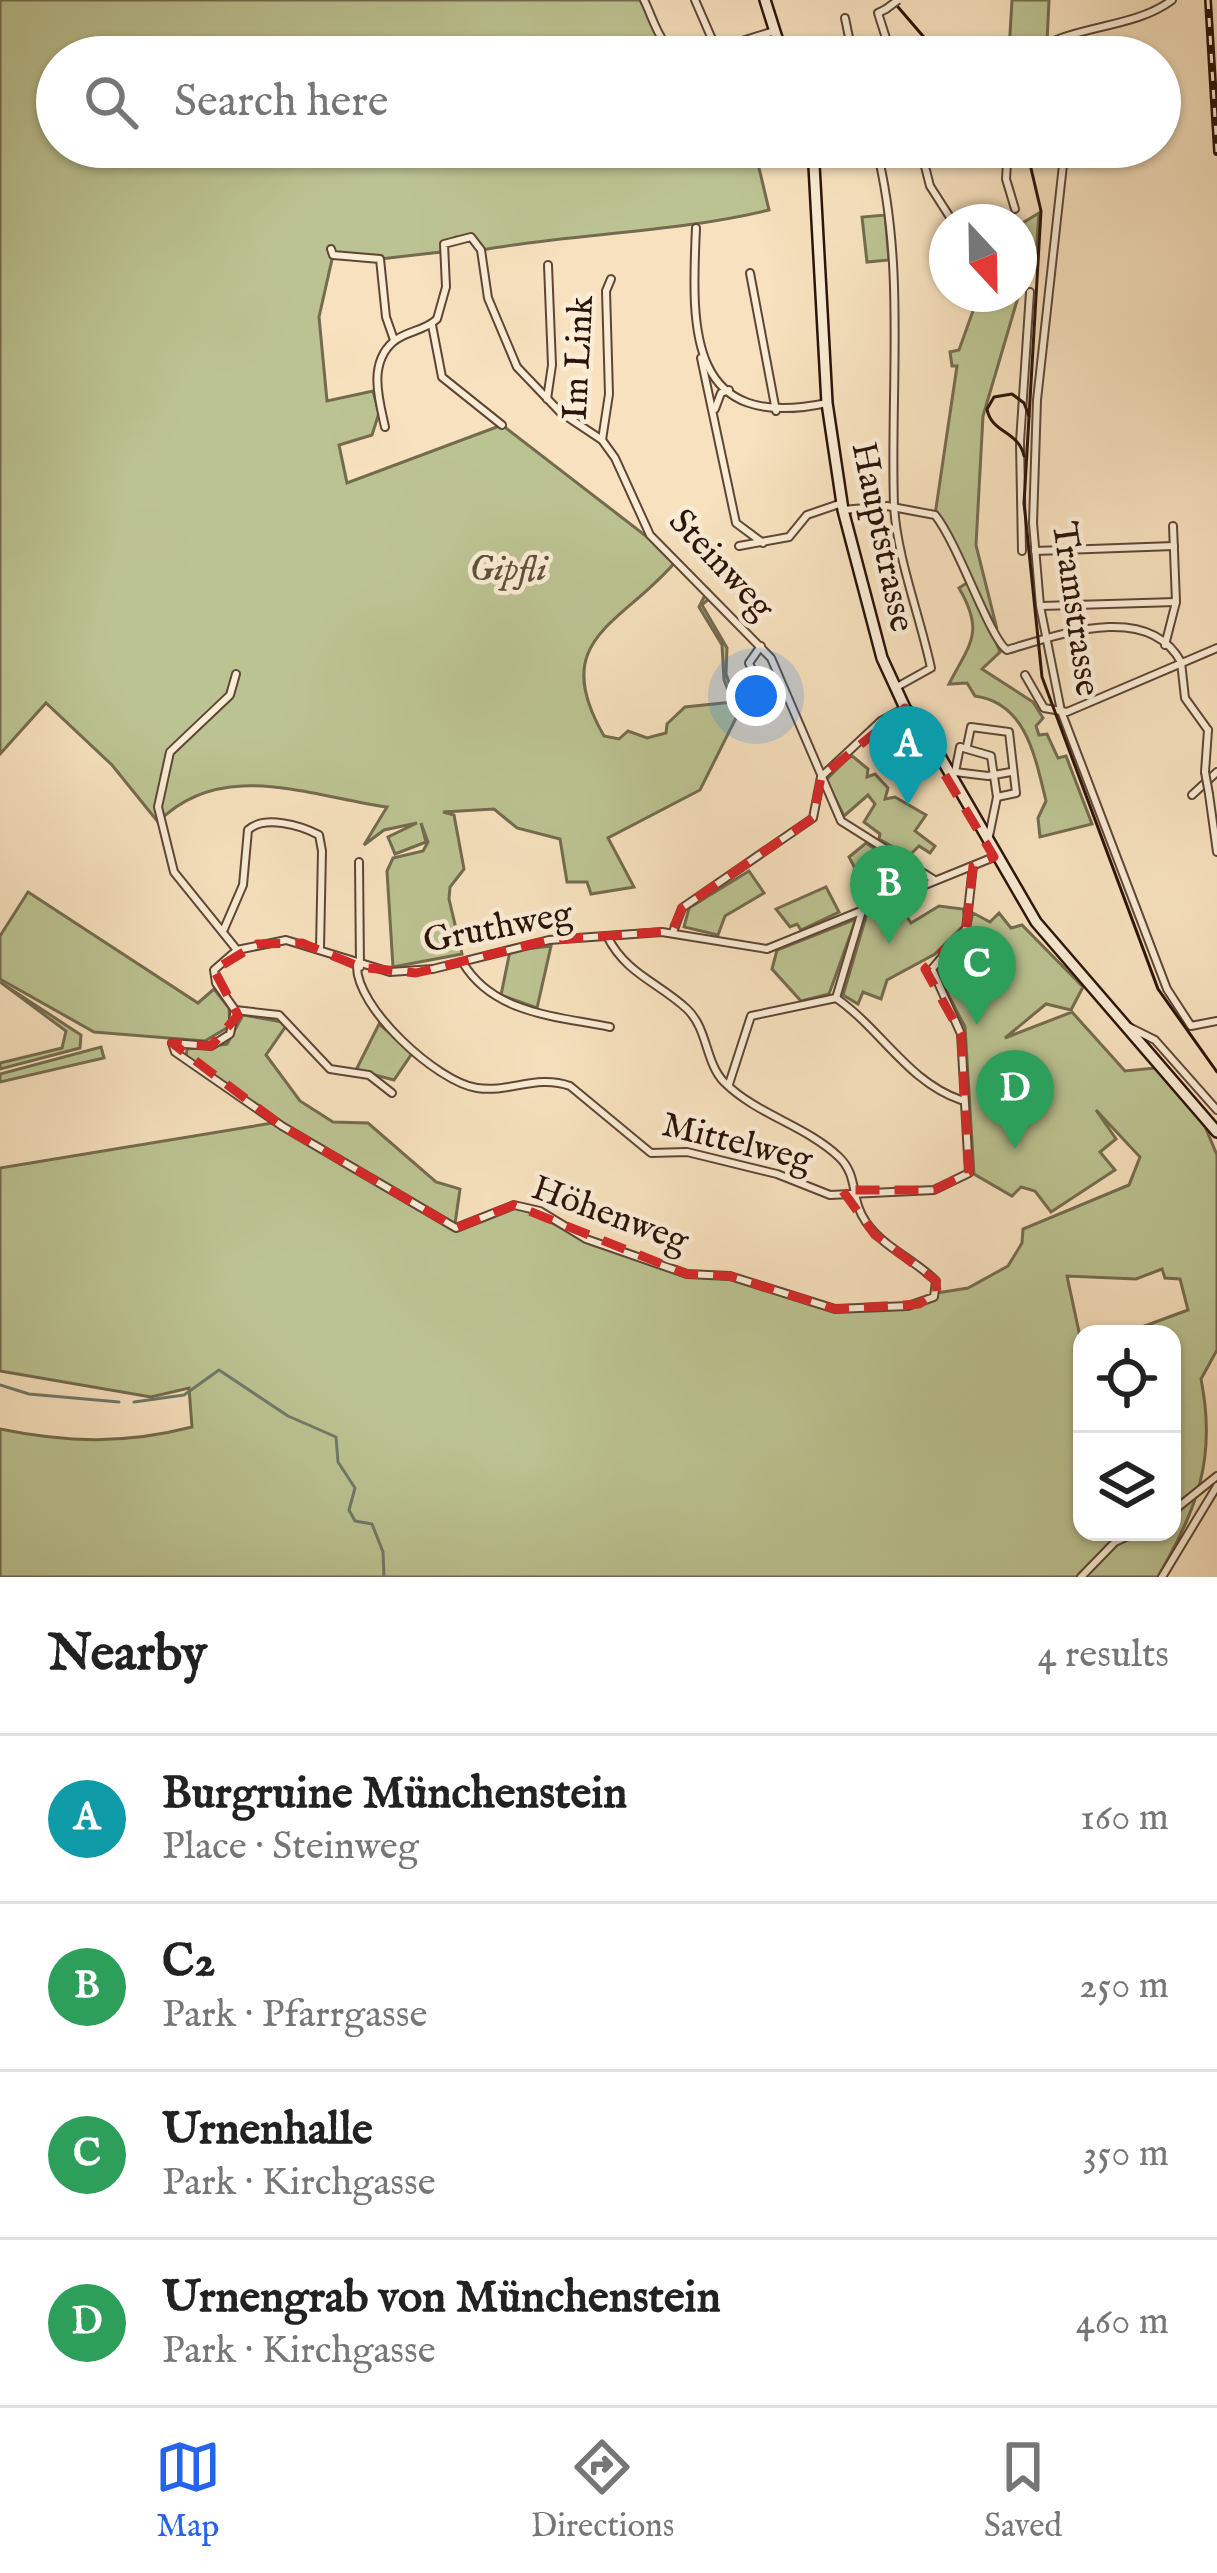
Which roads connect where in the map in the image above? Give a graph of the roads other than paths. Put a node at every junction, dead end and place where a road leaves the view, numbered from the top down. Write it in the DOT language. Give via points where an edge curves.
graph roads {
  1 [pos="644,0"];
  2 [pos="695,0"];
  3 [pos="765,0"];
  4 [pos="898,0"];
  5 [pos="1172,0"];
  6 [pos="845,18"];
  7 [pos="776,31"];
  8 [pos="662,36"];
  9 [pos="711,36"];
  10 [pos="752,36"];
  11 [pos="777,36"];
  12 [pos="849,36"];
  13 [pos="887,36"];
  14 [pos="1080,36"];
  15 [pos="814,168"];
  16 [pos="880,168"];
  17 [pos="925,168"];
  18 [pos="1006,168"];
  19 [pos="1063,168"];
  20 [pos="941,204"];
  21 [pos="1014,204"];
  22 [pos="695,227"];
  23 [pos="331,249"];
  24 [pos="548,265"];
  25 [pos="750,273"];
  26 [pos="611,279"];
  27 [pos="1029,312"];
  28 [pos="432,325"];
  29 [pos="394,340"];
  30 [pos="698,343"];
  31 [pos="729,390"];
  32 [pos="547,399"];
  33 [pos="827,403"];
  34 [pos="776,411"];
  35 [pos="714,413"];
  36 [pos="502,425"];
  37 [pos="385,427"];
  38 [pos="602,440"];
  39 [pos="842,507"];
  40 [pos="894,508"];
  41 [pos="1173,526"];
  42 [pos="763,543"];
  43 [pos="739,546"];
  44 [pos="1174,546"];
  45 [pos="1035,550"];
  46 [pos="1022,551"];
  47 [pos="1176,602"];
  48 [pos="1040,606"];
  49 [pos="1045,640"];
  50 [pos="1165,645"];
  51 [pos="761,646"];
  52 [pos="1217,648"];
  53 [pos="1181,662"];
  54 [pos="236,674"];
  55 [pos="1025,675"];
  56 [pos="895,688"];
  57 [pos="760,689"];
  58 [pos="905,708"];
  59 [pos="1061,711"];
  60 [pos="1217,724"];
  61 [pos="1208,730"];
  62 [pos="967,748"];
  63 [pos="1011,772"];
  64 [pos="1217,772"];
  65 [pos="952,773"];
  66 [pos="997,774"];
  67 [pos="821,777"];
  68 [pos="1192,795"];
  69 [pos="997,797"];
  70 [pos="987,843"];
  71 [pos="1217,852"];
  72 [pos="994,857"];
  73 [pos="359,862"];
  74 [pos="973,866"];
  75 [pos="933,879"];
  76 [pos="863,908"];
  77 [pos="224,929"];
  78 [pos="673,932"];
  79 [pos="608,936"];
  80 [pos="320,948"];
  81 [pos="237,950"];
  82 [pos="463,963"];
  83 [pos="358,966"];
  84 [pos="836,998"];
  85 [pos="235,1010"];
  86 [pos="1217,1021"];
  87 [pos="610,1027"];
  88 [pos="1128,1027"];
  89 [pos="728,1085"];
  90 [pos="392,1093"];
  91 [pos="961,1100"];
  92 [pos="1217,1110"];
  93 [pos="1217,1132"];
  94 [pos="852,1191"];
  95 [pos="1217,1476"];
  96 [pos="1217,1486"];
  97 [pos="1181,1504"];
  98 [pos="1117,1541"];
  99 [pos="1081,1577"];
  100 [pos="1162,1577"];
  1 -- 8 [label="street"];
  2 -- 9 [label="street"];
  3 -- 7 [label="main road"];
  4 -- 13 [label="street, bridge" via="882,11"];
  5 -- 14 [label="street"];
  6 -- 12 [label="street"];
  7 -- 10 [label="street"];
  7 -- 11 [label="main road"];
  15 -- 33 [label="main road, Hauptstrasse"];
  16 -- 40 [label="street" via="896,322"];
  17 -- 20 [label="street"];
  18 -- 21 [label="street"];
  19 -- 45 [label="street, Tramstrasse" via="1036,400"];
  22 -- 30 [label="street"];
  23 -- 29 [label="street" via="380,259"];
  24 -- 32 [label="street"];
  25 -- 34 [label="street"];
  26 -- 38 [label="street, Im Link"];
  27 -- 46 [label="street, Tramstrasse"];
  28 -- 29 [label="street"];
  28 -- 32 [label="street, Steinweg" via="443,309 444,244 472,237 517,368"];
  28 -- 36 [label="street" via="442,377"];
  29 -- 37 [label="street" via="379,364"];
  30 -- 31 [label="street"];
  30 -- 35 [label="street"];
  31 -- 34 [label="street" via="749,406"];
  31 -- 35 [label="street"];
  32 -- 38 [label="street, Steinweg"];
  33 -- 34 [label="street"];
  33 -- 39 [label="main road, Hauptstrasse"];
  35 -- 42 [label="street" via="736,523"];
  38 -- 51 [label="street, Steinweg" via="650,535"];
  39 -- 40 [label="street"];
  39 -- 42 [label="street" via="818,508 789,537"];
  39 -- 56 [label="main road, Hauptstrasse" via="869,621"];
  40 -- 49 [label="street" via="927,510 943,524 999,645"];
  40 -- 56 [label="street" via="931,668"];
  41 -- 44 [label="street"];
  42 -- 43 [label="street"];
  44 -- 45 [label="street"];
  44 -- 47 [label="street"];
  45 -- 48 [label="street, Tramstrasse"];
  47 -- 48 [label="street"];
  47 -- 50 [label="street"];
  48 -- 49 [label="street, Tramstrasse"];
  49 -- 50 [label="street" via="1123,626"];
  49 -- 59 [label="street, Tramstrasse"];
  50 -- 53 [label="street"];
  51 -- 57 [label="street" via="749,663"];
  51 -- 67 [label="street, Steinweg"];
  52 -- 53 [label="street"];
  53 -- 59 [label="street"];
  53 -- 61 [label="street" via="1185,698"];
  54 -- 77 [label="street" via="230,694 164,762 158,822 174,872"];
  55 -- 59 [label="street" via="1044,708"];
  56 -- 58 [label="main road, Hauptstrasse"];
  58 -- 65 [label="main road, Hauptstrasse"];
  58 -- 67 [label="street"];
  59 -- 86 [label="street, Tramstrasse" via="1167,989 1191,1026"];
  60 -- 61 [label="street"];
  61 -- 71 [label="street, bridge" via="1203,757"];
  62 -- 63 [label="street" via="971,727 1009,732"];
  62 -- 65 [label="street" via="960,747"];
  62 -- 66 [label="street" via="988,753"];
  63 -- 66 [label="street"];
  63 -- 69 [label="street" via="1016,793"];
  64 -- 68 [label="street"];
  65 -- 66 [label="street"];
  65 -- 70 [label="main road, Hauptstrasse"];
  66 -- 69 [label="street"];
  67 -- 75 [label="street, Steinweg" via="841,821"];
  67 -- 78 [label="street" via="813,818 682,908"];
  69 -- 70 [label="street"];
  70 -- 72 [label="main road, Hauptstrasse"];
  72 -- 74 [label="street, Gruthweg"];
  72 -- 88 [label="main road, Hauptstrasse" via="1041,928"];
  73 -- 83 [label="street"];
  74 -- 75 [label="street, Gruthweg"];
  74 -- 91 [label="street" via="966,929 932,969 962,1034"];
  75 -- 76 [label="street, Gruthweg"];
  76 -- 78 [label="street, Gruthweg" via="767,949"];
  76 -- 84 [label="street"];
  77 -- 80 [label="street" via="243,885 248,830 266,821 319,835"];
  77 -- 81 [label="street"];
  78 -- 79 [label="street, Gruthweg"];
  79 -- 82 [label="street, Gruthweg" via="549,940"];
  79 -- 89 [label="street" via="625,964 698,1022"];
  80 -- 81 [label="street, Gruthweg" via="286,940"];
  80 -- 83 [label="street, Gruthweg"];
  81 -- 85 [label="street" via="213,975"];
  82 -- 83 [label="street, Gruthweg" via="416,973"];
  82 -- 87 [label="street" via="510,1005"];
  83 -- 94 [label="street, Mittelweg" via="358,982 381,1019 448,1080 490,1089 554,1081 651,1153 687,1152 830,1195"];
  84 -- 89 [label="street" via="751,1016"];
  84 -- 91 [label="street" via="935,1090"];
  85 -- 90 [label="street" via="279,1015 330,1069 369,1075"];
  85 -- 94 [label="street, Höhenweg" via="233,1031 218,1043 172,1043 176,1052 282,1126 456,1228 514,1205 687,1274 730,1276 836,1309 920,1304 937,1293 927,1273 875,1235"];
  88 -- 92 [label="street, Hauptstrasse" via="1155,1040"];
  88 -- 93 [label="main road, Hauptstrasse"];
  89 -- 94 [label="street" via="816,1137 850,1169"];
  91 -- 94 [label="street, Mittelweg" via="969,1173 934,1190"];
  95 -- 97 [label="street"];
  96 -- 100 [label="street"];
  98 -- 99 [label="street"];
}
